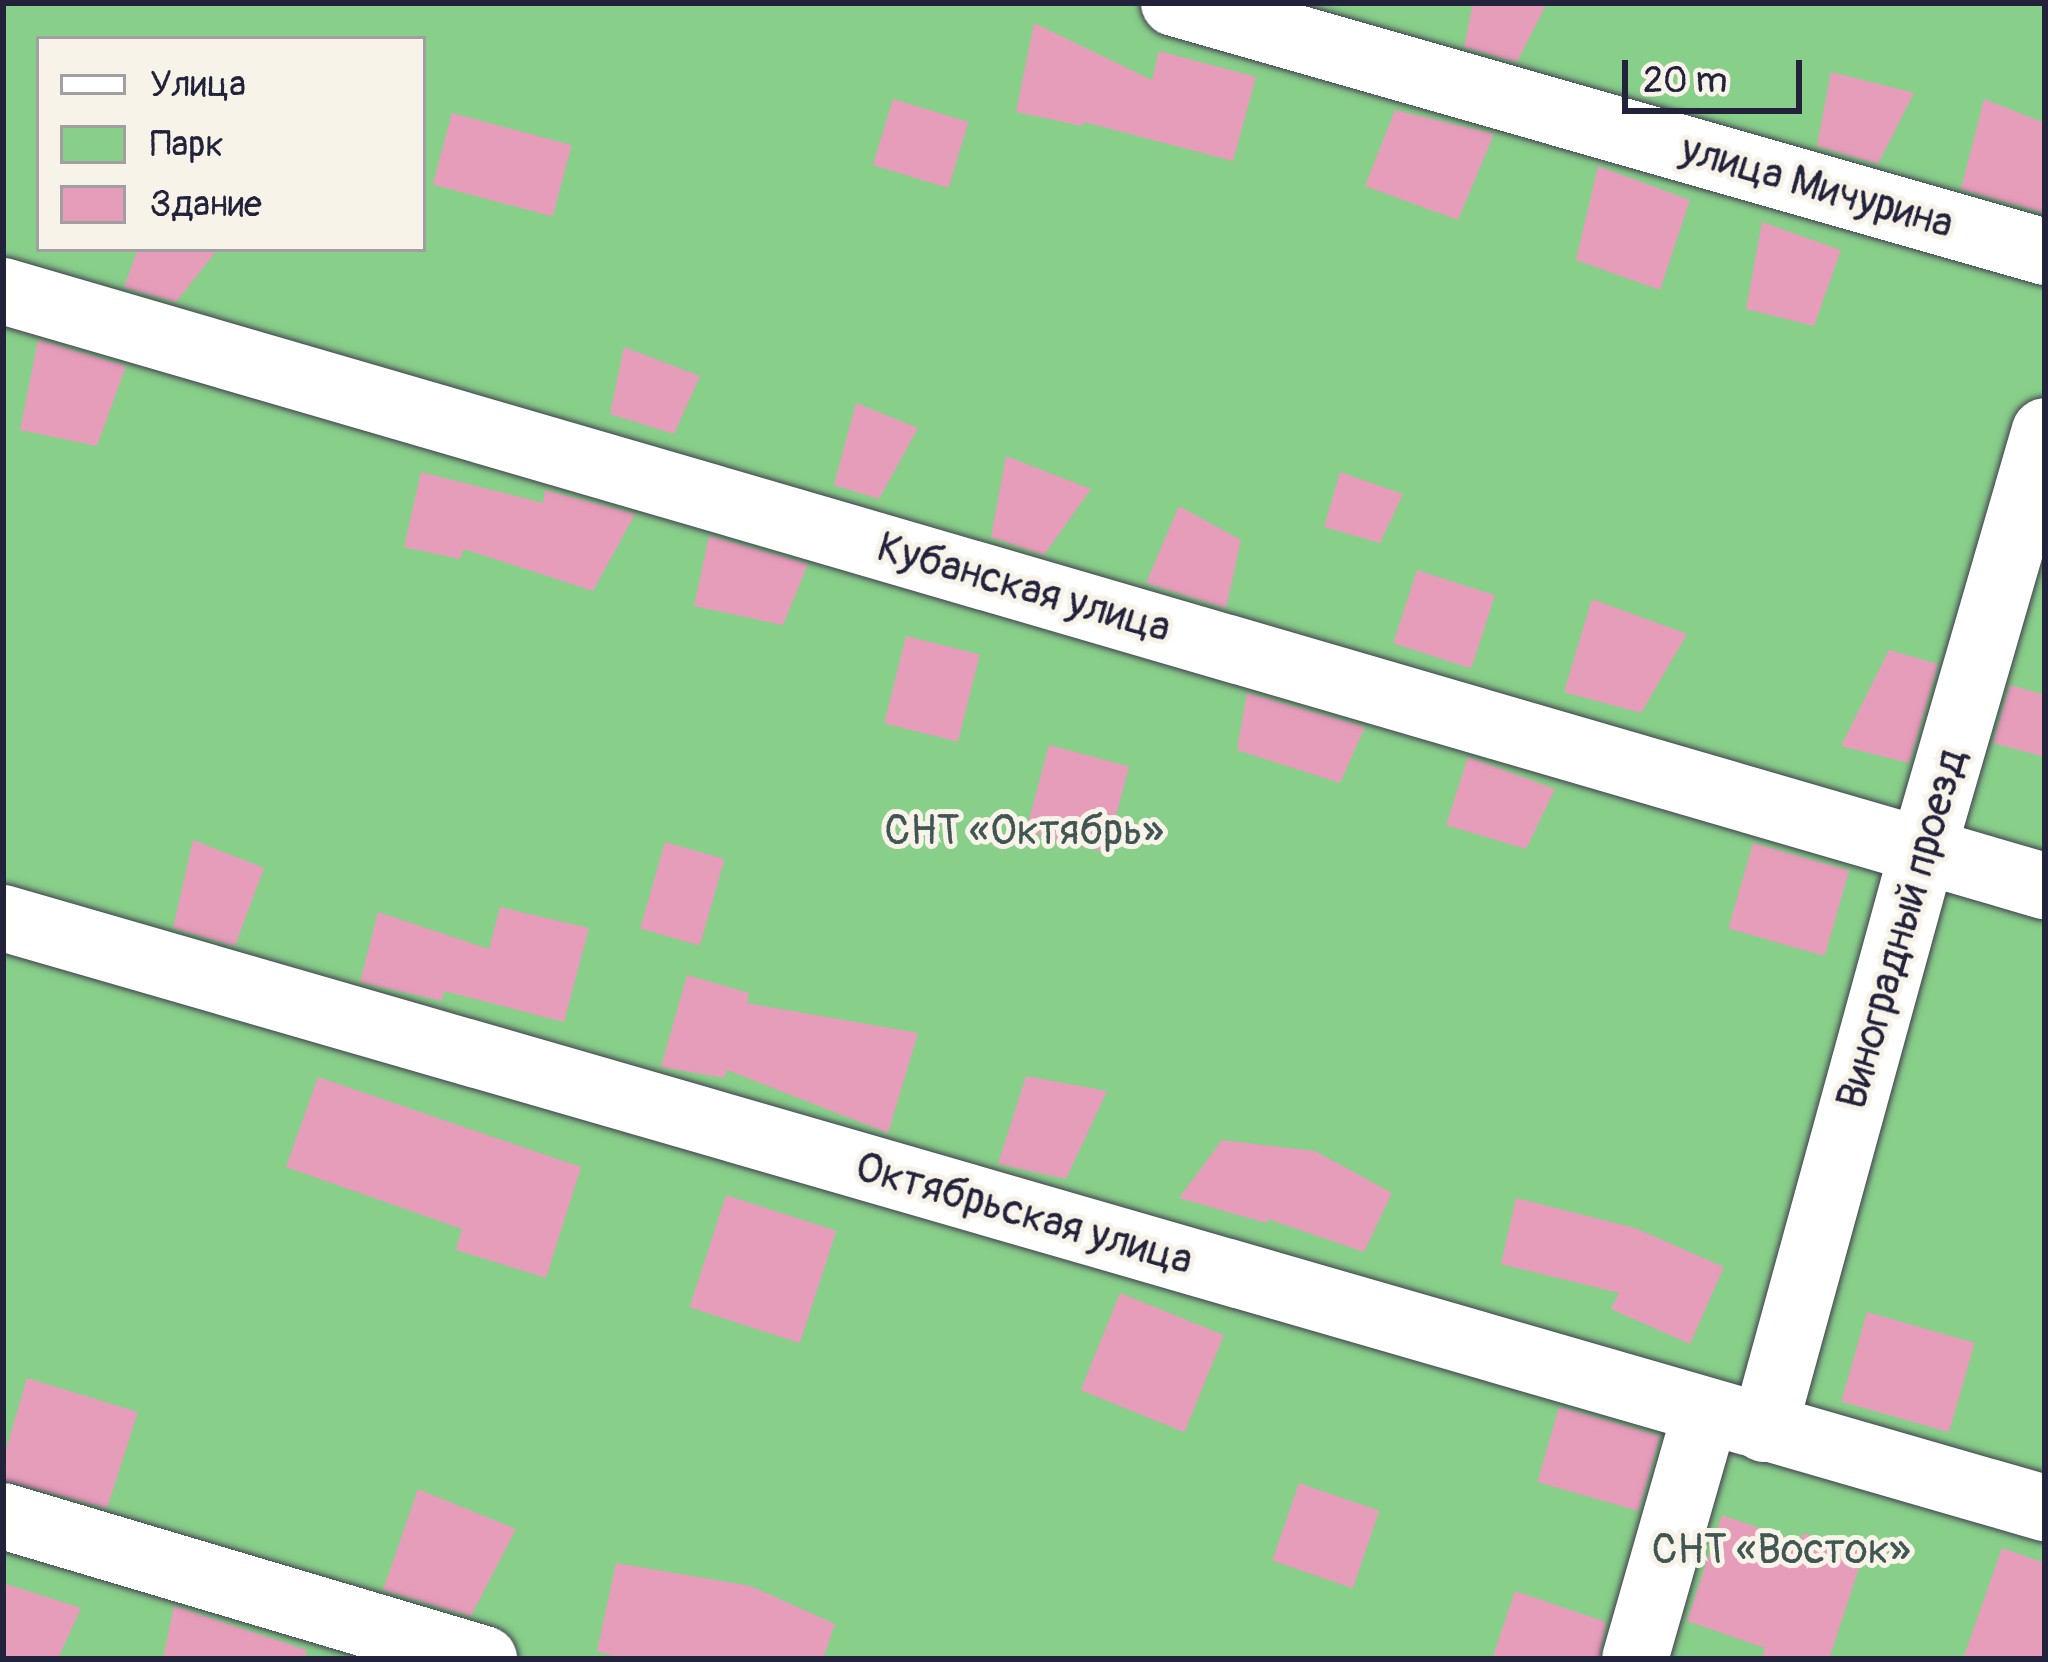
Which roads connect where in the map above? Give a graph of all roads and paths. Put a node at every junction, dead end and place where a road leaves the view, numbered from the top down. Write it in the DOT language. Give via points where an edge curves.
graph roads {
  1 [pos="1174,3"];
  2 [pos="2045,252"];
  3 [pos="3,291"];
  4 [pos="2045,431"];
  5 [pos="1922,850"];
  6 [pos="2045,886"];
  7 [pos="3,918"];
  8 [pos="1735,1420"];
  9 [pos="2045,1508"];
  10 [pos="3,1516"];
  11 [pos="484,1659"];
  12 [pos="1636,1659"];
  1 -- 2 [label="street, улица Мичурина"];
  3 -- 5 [label="street, Кубанская улица"];
  4 -- 5 [label="street, Виноградный проезд"];
  5 -- 6 [label="street, Кубанская улица"];
  5 -- 8 [label="street, Виноградный проезд"];
  7 -- 8 [label="street, Октябрьская улица"];
  8 -- 9 [label="street, Октябрьская улица"];
  8 -- 12 [label="street, Виноградный проезд"];
  10 -- 11 [label="street"];
}
